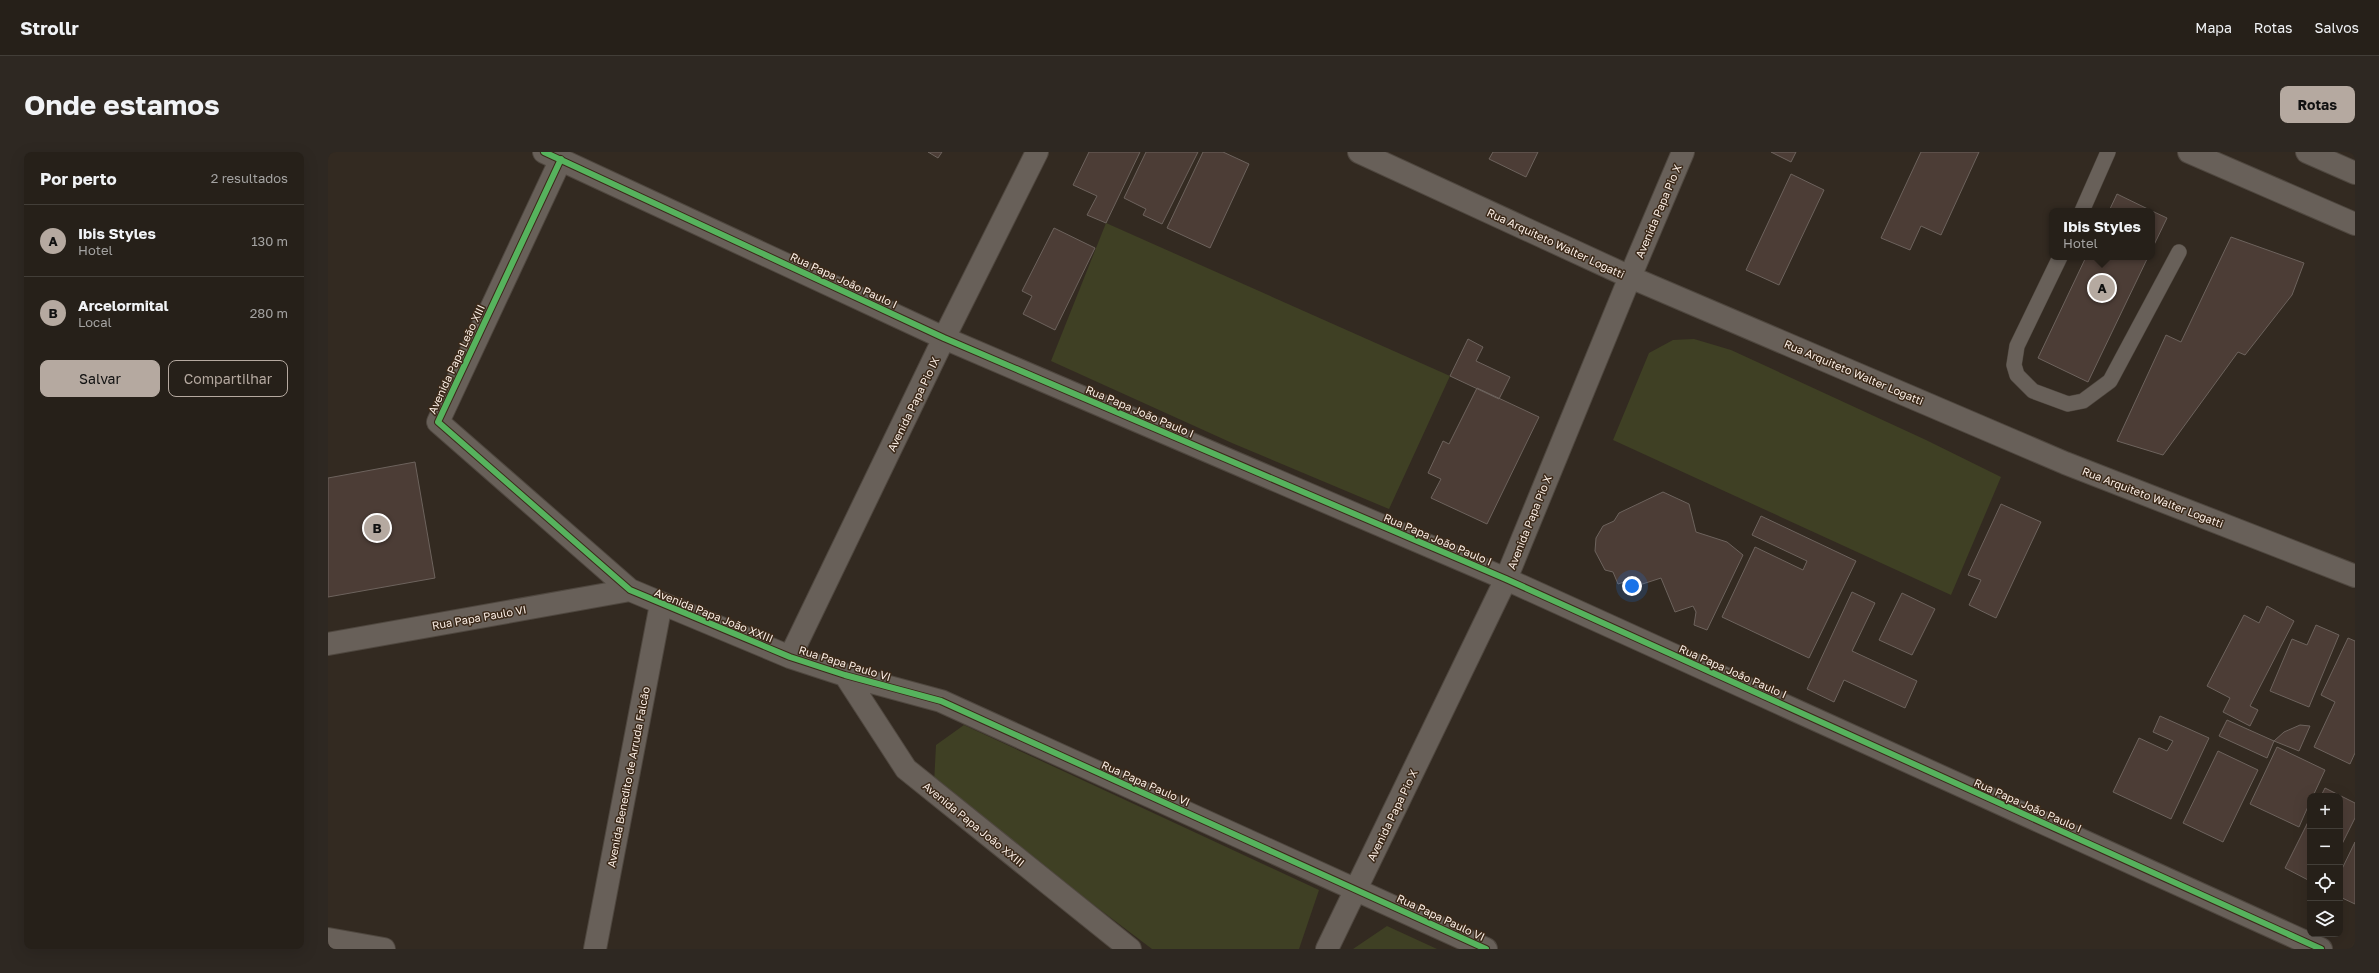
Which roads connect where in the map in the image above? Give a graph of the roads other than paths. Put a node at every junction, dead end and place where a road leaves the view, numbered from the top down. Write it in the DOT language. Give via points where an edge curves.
graph roads {
  1 [pos="1038,152"];
  2 [pos="1359,152"];
  3 [pos="1683,152"];
  4 [pos="2108,152"];
  5 [pos="2189,152"];
  6 [pos="2307,152"];
  7 [pos="552,156"];
  8 [pos="2355,173"];
  9 [pos="2083,208"];
  10 [pos="2355,224"];
  11 [pos="2179,252"];
  12 [pos="2059,260"];
  13 [pos="1630,277"];
  14 [pos="944,338"];
  15 [pos="2355,576"];
  16 [pos="1506,579"];
  17 [pos="630,590"];
  18 [pos="661,604"];
  19 [pos="328,644"];
  20 [pos="790,657"];
  21 [pos="845,675"];
  22 [pos="1357,889"];
  23 [pos="328,938"];
  24 [pos="384,949"];
  25 [pos="595,949"];
  26 [pos="1130,949"];
  27 [pos="1327,949"];
  28 [pos="1486,949"];
  29 [pos="2321,949"];
  1 -- 14 [label="street, Avenida Papa Pio IX"];
  2 -- 13 [label="street, Rua Arquiteto Walter Logatti"];
  3 -- 13 [label="street, Avenida Papa Pio X"];
  4 -- 9 [label="lane"];
  5 -- 10 [label="street"];
  6 -- 8 [label="street"];
  7 -- 14 [label="street, Rua Papa João Paulo I"];
  7 -- 17 [label="street, Avenida Papa Leão XIII" via="438,422"];
  11 -- 12 [label="lane" via="2110,381 2083,401 2068,404 2033,392 2017,376 2014,365 2017,346"];
  13 -- 15 [label="street, Rua Arquiteto Walter Logatti" via="2065,462"];
  13 -- 16 [label="street, Avenida Papa Pio X"];
  14 -- 16 [label="street, Rua Papa João Paulo I"];
  14 -- 20 [label="street, Avenida Papa Pio IX"];
  16 -- 22 [label="street, Avenida Papa Pio X"];
  16 -- 29 [label="street, Rua Papa João Paulo I"];
  17 -- 18 [label="street, Avenida Papa João XXIII"];
  17 -- 19 [label="street, Rua Papa Paulo VI"];
  18 -- 20 [label="street, Avenida Papa João XXIII"];
  18 -- 25 [label="street, Avenida Benedito de Arruda Falcão"];
  20 -- 21 [label="street, Rua Papa Paulo VI"];
  21 -- 22 [label="street, Rua Papa Paulo VI" via="941,701"];
  21 -- 26 [label="street, Avenida Papa João XXIII" via="906,769"];
  22 -- 27 [label="street, Avenida Papa Pio X"];
  22 -- 28 [label="street, Rua Papa Paulo VI"];
  23 -- 24 [label="street"];
}
